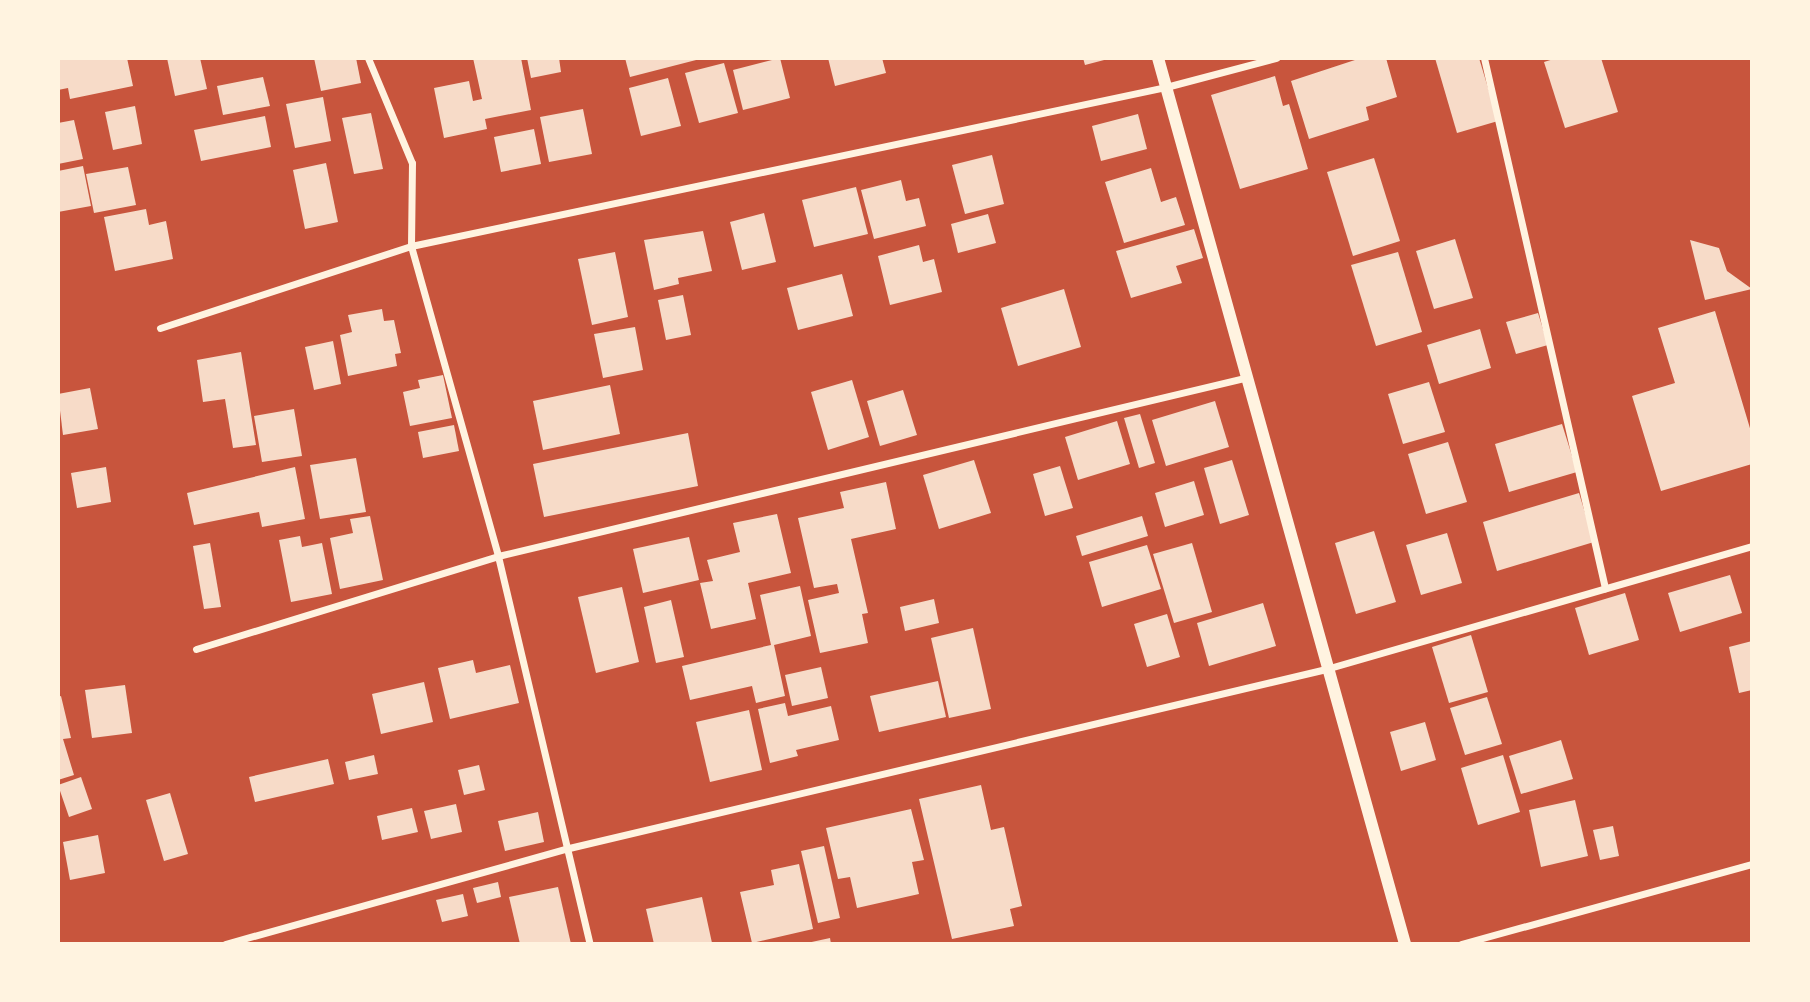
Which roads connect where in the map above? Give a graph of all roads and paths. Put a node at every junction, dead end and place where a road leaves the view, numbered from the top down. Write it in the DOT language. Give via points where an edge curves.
graph roads {
  1 [pos="368,58"];
  2 [pos="1158,58"];
  3 [pos="1276,58"];
  4 [pos="1484,58"];
  5 [pos="1166,87"];
  6 [pos="411,246"];
  7 [pos="160,328"];
  8 [pos="1248,377"];
  9 [pos="1752,546"];
  10 [pos="498,556"];
  11 [pos="1605,587"];
  12 [pos="196,649"];
  13 [pos="1326,669"];
  14 [pos="569,848"];
  15 [pos="1752,864"];
  16 [pos="225,944"];
  17 [pos="590,944"];
  18 [pos="1405,944"];
  19 [pos="1461,944"];
  1 -- 6 [label="street" via="412,163"];
  2 -- 5 [label="street"];
  3 -- 5 [label="street"];
  4 -- 11 [label="street"];
  5 -- 6 [label="street"];
  5 -- 8 [label="street"];
  6 -- 7 [label="street"];
  6 -- 10 [label="street"];
  8 -- 10 [label="street"];
  8 -- 13 [label="street"];
  9 -- 11 [label="street"];
  10 -- 12 [label="street"];
  10 -- 14 [label="street"];
  11 -- 13 [label="street"];
  13 -- 14 [label="street"];
  13 -- 18 [label="street"];
  14 -- 16 [label="street"];
  14 -- 17 [label="street"];
  15 -- 19 [label="street"];
}
